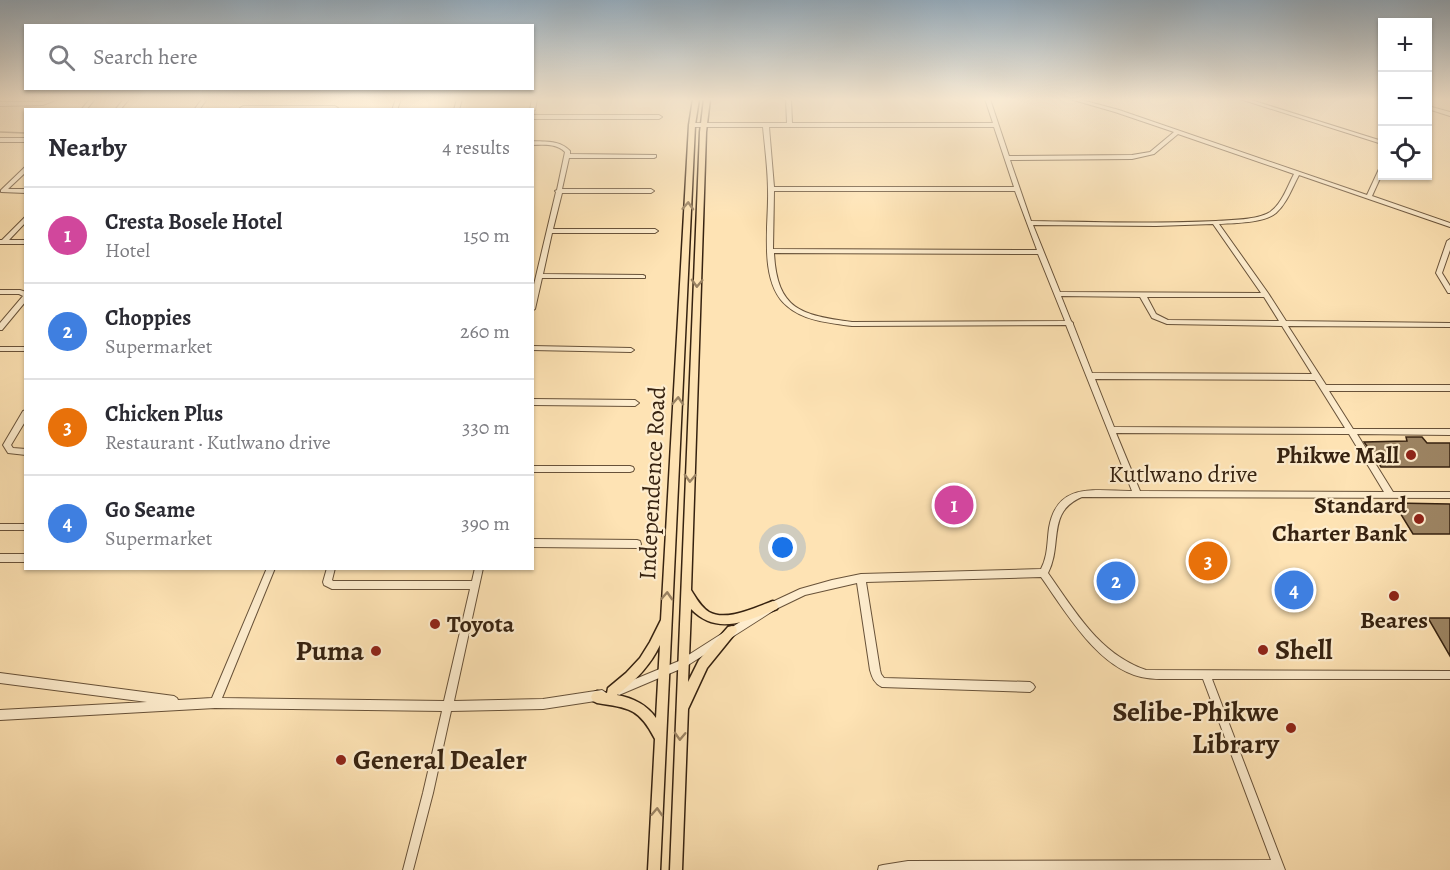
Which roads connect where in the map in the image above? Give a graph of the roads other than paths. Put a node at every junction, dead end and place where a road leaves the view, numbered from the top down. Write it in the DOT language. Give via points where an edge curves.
graph roads {
  1 [pos="0,140"];
  2 [pos="24,140"];
  3 [pos="691,140"];
  4 [pos="703,140"];
  5 [pos="767,140"];
  6 [pos="1000,140"];
  7 [pos="1168,140"];
  8 [pos="1203,140"];
  9 [pos="534,143"];
  10 [pos="567,156"];
  11 [pos="654,156"];
  12 [pos="1006,158"];
  13 [pos="24,170"];
  14 [pos="1298,172"];
  15 [pos="1378,179"];
  16 [pos="771,189"];
  17 [pos="1017,189"];
  18 [pos="2,191"];
  19 [pos="24,191"];
  20 [pos="651,191"];
  21 [pos="558,192"];
  22 [pos="1369,197"];
  23 [pos="24,220"];
  24 [pos="1029,223"];
  25 [pos="1215,223"];
  26 [pos="1450,225"];
  27 [pos="549,231"];
  28 [pos="655,231"];
  29 [pos="1450,241"];
  30 [pos="2,242"];
  31 [pos="24,242"];
  32 [pos="771,251"];
  33 [pos="1041,252"];
  34 [pos="540,276"];
  35 [pos="643,277"];
  36 [pos="1450,291"];
  37 [pos="0,292"];
  38 [pos="1057,294"];
  39 [pos="1142,294"];
  40 [pos="24,295"];
  41 [pos="1266,295"];
  42 [pos="24,298"];
  43 [pos="534,301"];
  44 [pos="1070,323"];
  45 [pos="1284,324"];
  46 [pos="1450,325"];
  47 [pos="0,328"];
  48 [pos="534,348"];
  49 [pos="0,349"];
  50 [pos="24,349"];
  51 [pos="631,350"];
  52 [pos="1091,376"];
  53 [pos="1317,377"];
  54 [pos="1324,388"];
  55 [pos="1450,388"];
  56 [pos="534,402"];
  57 [pos="635,403"];
  58 [pos="24,416"];
  59 [pos="1112,430"];
  60 [pos="1352,432"];
  61 [pos="1450,432"];
  62 [pos="24,452"];
  63 [pos="534,469"];
  64 [pos="630,469"];
  65 [pos="1137,494"];
  66 [pos="1390,494"];
  67 [pos="1450,495"];
  68 [pos="0,527"];
  69 [pos="24,527"];
  70 [pos="534,543"];
  71 [pos="637,544"];
  72 [pos="0,558"];
  73 [pos="24,558"];
  74 [pos="270,570"];
  75 [pos="330,570"];
  76 [pos="479,570"];
  77 [pos="1043,573"];
  78 [pos="861,578"];
  79 [pos="475,585"];
  80 [pos="686,590"];
  81 [pos="773,606"];
  82 [pos="666,618"];
  83 [pos="732,631"];
  84 [pos="682,664"];
  85 [pos="664,673"];
  86 [pos="1206,674"];
  87 [pos="1450,675"];
  88 [pos="0,678"];
  89 [pos="1030,687"];
  90 [pos="612,692"];
  91 [pos="597,697"];
  92 [pos="187,704"];
  93 [pos="215,704"];
  94 [pos="448,706"];
  95 [pos="681,711"];
  96 [pos="0,715"];
  97 [pos="661,739"];
  98 [pos="1279,867"];
  99 [pos="408,870"];
  100 [pos="654,870"];
  101 [pos="676,870"];
  102 [pos="883,870"];
  1 -- 2 [label="street"];
  82 -- 3 [label="main road, Independence Road, one-way"];
  4 -- 80 [label="main road, Independence Road, one-way"];
  5 -- 16 [label="street"];
  6 -- 12 [label="street"];
  7 -- 12 [label="street" via="1152,153 1132,157"];
  8 -- 14 [label="street"];
  9 -- 10 [label="street" via="564,147"];
  10 -- 11 [label="street"];
  10 -- 21 [label="street"];
  12 -- 17 [label="street"];
  13 -- 18 [label="street"];
  14 -- 22 [label="street"];
  14 -- 25 [label="street" via="1271,214"];
  15 -- 22 [label="street"];
  16 -- 17 [label="street"];
  16 -- 32 [label="street"];
  17 -- 24 [label="street"];
  18 -- 19 [label="street"];
  20 -- 21 [label="street"];
  21 -- 27 [label="street"];
  22 -- 26 [label="street"];
  23 -- 30 [label="street"];
  24 -- 25 [label="street"];
  24 -- 33 [label="street"];
  25 -- 41 [label="street"];
  27 -- 28 [label="street"];
  27 -- 34 [label="street"];
  29 -- 36 [label="street" via="1439,273"];
  30 -- 31 [label="street"];
  32 -- 33 [label="street"];
  32 -- 44 [label="street" via="781,298 805,314 827,321 880,325"];
  33 -- 38 [label="street"];
  34 -- 35 [label="street"];
  34 -- 43 [label="street"];
  37 -- 40 [label="street"];
  38 -- 39 [label="street"];
  38 -- 44 [label="street"];
  39 -- 41 [label="street"];
  39 -- 45 [label="street" via="1154,316 1164,322"];
  41 -- 45 [label="street"];
  42 -- 47 [label="street"];
  44 -- 52 [label="street"];
  45 -- 46 [label="street"];
  45 -- 53 [label="street"];
  48 -- 51 [label="street"];
  49 -- 50 [label="street"];
  52 -- 53 [label="street"];
  52 -- 59 [label="street"];
  53 -- 54 [label="street"];
  54 -- 55 [label="street"];
  54 -- 60 [label="street"];
  56 -- 57 [label="street"];
  58 -- 62 [label="street" via="7,445 11,451"];
  59 -- 60 [label="street"];
  59 -- 65 [label="street"];
  60 -- 61 [label="street"];
  60 -- 66 [label="street"];
  63 -- 64 [label="street"];
  65 -- 66 [label="street, Kutlwano drive"];
  65 -- 77 [label="street, Kutlwano drive" via="1085,494 1067,500 1056,518"];
  66 -- 67 [label="street, Kutlwano drive"];
  68 -- 69 [label="street"];
  70 -- 71 [label="street"];
  72 -- 73 [label="street"];
  74 -- 93 [label="street"];
  75 -- 79 [label="street" via="327,582 332,585"];
  76 -- 79 [label="street"];
  77 -- 78 [label="street"];
  77 -- 86 [label="street" via="1098,646 1119,664 1146,675"];
  78 -- 81 [label="street" via="804,592"];
  78 -- 89 [label="street" via="875,670 882,682"];
  79 -- 94 [label="street"];
  80 -- 81 [label="main road" via="699,612 717,621 730,621"];
  80 -- 84 [label="main road, Independence Road"];
  81 -- 83 [label="street"];
  82 -- 85 [label="main road, Independence Road"];
  82 -- 90 [label="main road" via="645,663"];
  83 -- 84 [label="street"];
  83 -- 95 [label="main road" via="703,664"];
  84 -- 85 [label="street"];
  84 -- 95 [label="main road, Independence Road"];
  85 -- 90 [label="street"];
  85 -- 97 [label="main road, Independence Road"];
  86 -- 87 [label="street"];
  86 -- 98 [label="street"];
  88 -- 92 [label="street"];
  90 -- 91 [label="street"];
  91 -- 94 [label="street" via="543,704"];
  91 -- 97 [label="main road" via="640,708 652,719"];
  92 -- 93 [label="street"];
  92 -- 96 [label="street"];
  93 -- 94 [label="street"];
  94 -- 99 [label="street"];
  95 -- 101 [label="main road, Independence Road, one-way"];
  100 -- 97 [label="main road, Independence Road, one-way"];
  98 -- 102 [label="street" via="908,866"];
}
